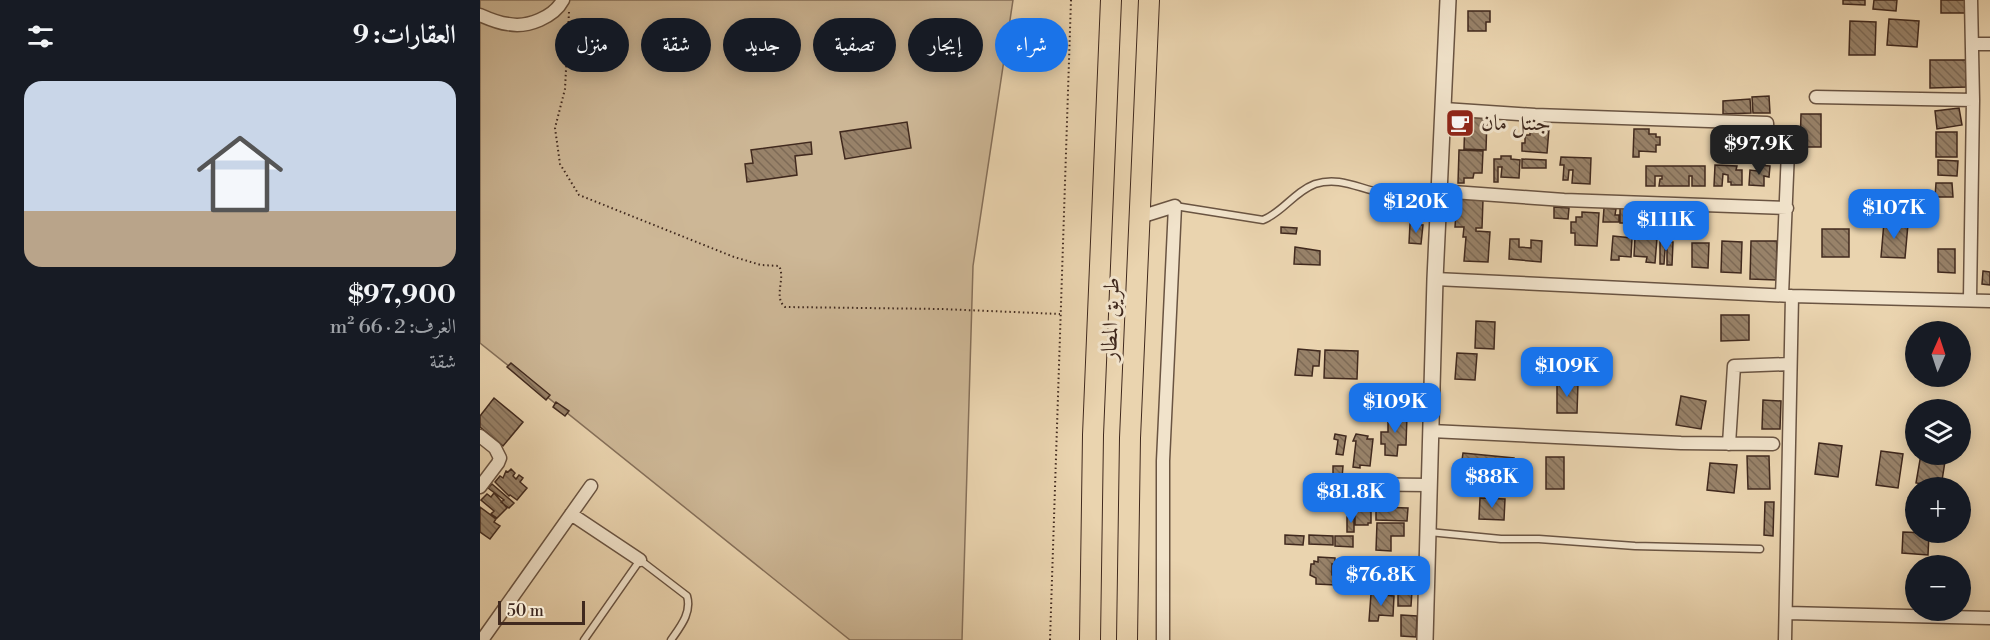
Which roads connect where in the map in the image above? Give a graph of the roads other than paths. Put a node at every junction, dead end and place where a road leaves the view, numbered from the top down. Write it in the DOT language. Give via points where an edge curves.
graph roads {
  1 [pos="1111,0"];
  2 [pos="1149,0"];
  3 [pos="1448,0"];
  4 [pos="1971,0"];
  5 [pos="566,6"];
  6 [pos="480,15"];
  7 [pos="1972,44"];
  8 [pos="1990,44"];
  9 [pos="1816,97"];
  10 [pos="1972,99"];
  11 [pos="1444,109"];
  12 [pos="1439,190"];
  13 [pos="1175,206"];
  14 [pos="1787,208"];
  15 [pos="1140,217"];
  16 [pos="1435,279"];
  17 [pos="1787,296"];
  18 [pos="1970,299"];
  19 [pos="1990,301"];
  20 [pos="1790,364"];
  21 [pos="1431,431"];
  22 [pos="480,436"];
  23 [pos="1729,444"];
  24 [pos="1773,444"];
  25 [pos="1335,484"];
  26 [pos="1430,485"];
  27 [pos="591,486"];
  28 [pos="480,487"];
  29 [pos="572,513"];
  30 [pos="1428,532"];
  31 [pos="1760,549"];
  32 [pos="640,560"];
  33 [pos="1787,613"];
  34 [pos="1990,618"];
  35 [pos="482,640"];
  36 [pos="584,640"];
  37 [pos="671,640"];
  38 [pos="1090,640"];
  39 [pos="1127,640"];
  40 [pos="1163,640"];
  41 [pos="1425,640"];
  42 [pos="1785,640"];
  1 -- 38 [label="highway, طريق المطار" via="1093,435"];
  2 -- 15 [label="highway, طريق المطار"];
  3 -- 11 [label="street"];
  4 -- 7 [label="street"];
  5 -- 6 [label="street" via="551,15 511,25"];
  7 -- 8 [label="street"];
  7 -- 10 [label="street"];
  9 -- 10 [label="street"];
  10 -- 18 [label="street"];
  11 -- 12 [label="street"];
  11 -- 14 [label="street" via="1767,123 1768,150 1788,151"];
  12 -- 13 [label="lane" via="1394,194 1346,182 1316,184 1263,220"];
  12 -- 14 [label="street" via="1564,200"];
  12 -- 16 [label="street"];
  13 -- 15 [label="street"];
  13 -- 40 [label="street" via="1163,450"];
  14 -- 17 [label="street"];
  15 -- 39 [label="highway, طريق المطار" via="1130,438"];
  16 -- 17 [label="street"];
  16 -- 21 [label="street"];
  17 -- 18 [label="street"];
  17 -- 20 [label="street"];
  18 -- 19 [label="street"];
  20 -- 23 [label="street" via="1734,366"];
  20 -- 33 [label="street"];
  21 -- 23 [label="street"];
  21 -- 26 [label="street"];
  22 -- 28 [label="street" via="495,448 500,458"];
  23 -- 24 [label="street"];
  25 -- 26 [label="street"];
  26 -- 30 [label="street"];
  27 -- 29 [label="street"];
  29 -- 32 [label="street"];
  29 -- 35 [label="street"];
  30 -- 31 [label="lane" via="1635,546"];
  30 -- 41 [label="street"];
  32 -- 36 [label="lane"];
  32 -- 37 [label="lane" via="687,596 689,608"];
  33 -- 34 [label="street"];
  33 -- 42 [label="street"];
}
